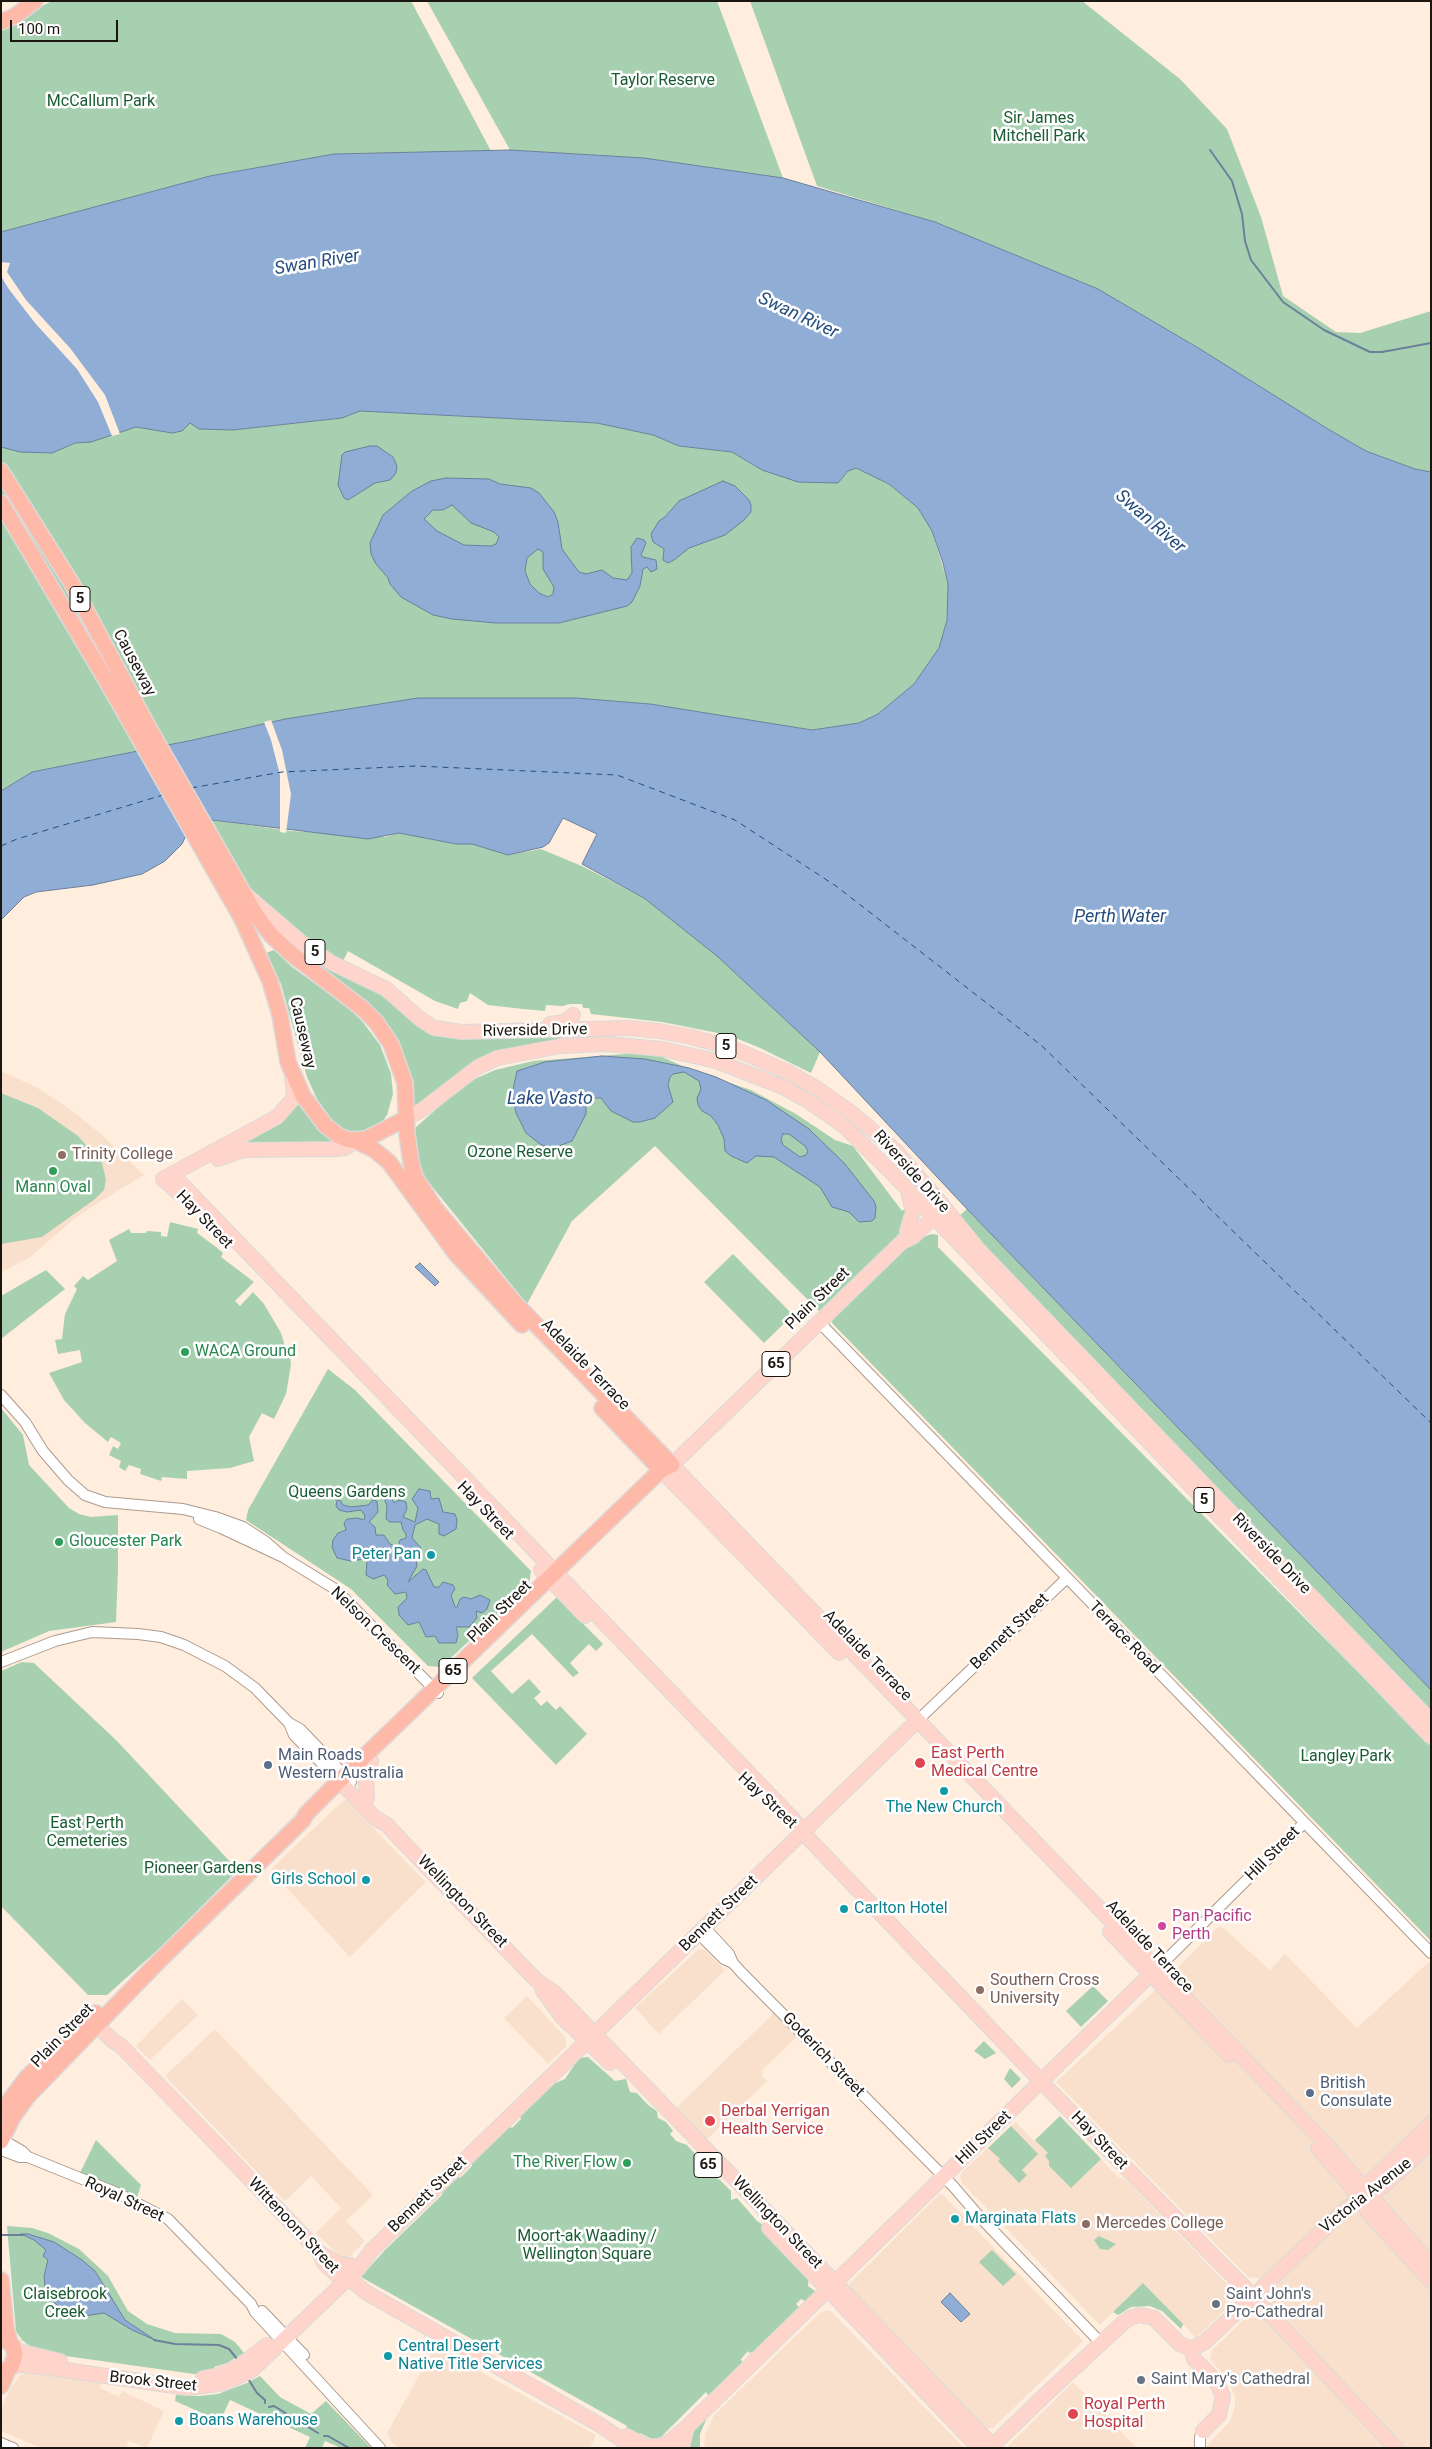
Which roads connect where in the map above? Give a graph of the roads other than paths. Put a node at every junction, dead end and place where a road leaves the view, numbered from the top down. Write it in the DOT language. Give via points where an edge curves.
graph roads {
  1 [pos="29,1"];
  2 [pos="35,1"];
  3 [pos="1,13"];
  4 [pos="1,22"];
  5 [pos="1,471"];
  6 [pos="1,503"];
  7 [pos="144,734"];
  8 [pos="209,848"];
  9 [pos="244,893"];
  10 [pos="629,1028"];
  11 [pos="501,1031"];
  12 [pos="291,1072"];
  13 [pos="407,1118"];
  14 [pos="356,1141"];
  15 [pos="173,1180"];
  16 [pos="907,1188"];
  17 [pos="941,1203"];
  18 [pos="930,1214"];
  19 [pos="951,1236"];
  20 [pos="907,1237"];
  21 [pos="819,1322"];
  22 [pos="1,1395"];
  23 [pos="667,1470"];
  24 [pos="555,1578"];
  25 [pos="1067,1578"];
  26 [pos="1,1662"];
  27 [pos="437,1691"];
  28 [pos="1431,1721"];
  29 [pos="915,1724"];
  30 [pos="1431,1737"];
  31 [pos="371,1761"];
  32 [pos="345,1781"];
  33 [pos="367,1798"];
  34 [pos="1304,1823"];
  35 [pos="387,1825"];
  36 [pos="803,1833"];
  37 [pos="702,1931"];
  38 [pos="1431,1953"];
  39 [pos="1154,1971"];
  40 [pos="97,2019"];
  41 [pos="591,2038"];
  42 [pos="1042,2082"];
  43 [pos="1,2112"];
  44 [pos="1431,2123"];
  45 [pos="1,2140"];
  46 [pos="1431,2142"];
  47 [pos="1,2150"];
  48 [pos="28,2157"];
  49 [pos="942,2178"];
  50 [pos="1363,2194"];
  51 [pos="1431,2265"];
  52 [pos="343,2276"];
  53 [pos="1,2280"];
  54 [pos="1431,2281"];
  55 [pos="831,2286"];
  56 [pos="1253,2297"];
  57 [pos="282,2336"];
  58 [pos="1101,2343"];
  59 [pos="9,2344"];
  60 [pos="1191,2349"];
  61 [pos="245,2368"];
  62 [pos="7,2370"];
  63 [pos="1,2386"];
  64 [pos="600,2425"];
  65 [pos="687,2427"];
  66 [pos="1203,2431"];
  67 [pos="1,2443"];
  68 [pos="662,2446"];
  69 [pos="631,2447"];
  70 [pos="989,2447"];
  71 [pos="12,2448"];
  72 [pos="380,2448"];
  73 [pos="388,2448"];
  74 [pos="682,2448"];
  75 [pos="1200,2448"];
  76 [pos="1396,2448"];
  1 -- 3 [label="highway"];
  2 -- 4 [label="highway"];
  5 -- 7 [label="highway, Causeway / 5" via="72,584"];
  6 -- 7 [label="highway, Causeway / 5"];
  7 -- 8 [label="highway, Causeway / 5"];
  8 -- 9 [label="highway, Causeway / 5"];
  8 -- 12 [label="highway, Causeway / 5" via="266,972 280,1015"];
  9 -- 11 [label="main road, Riverside Drive / 5" via="301,942 340,967 386,989 427,1024 454,1032"];
  9 -- 13 [label="highway, Causeway" via="256,915 284,947 354,1000 376,1022 402,1069"];
  10 -- 11 [label="main road, Riverside Drive / 5"];
  10 -- 11 [label="main road" via="590,1022 577,1014 560,1024 511,1026"];
  10 -- 17 [label="main road, Riverside Drive / 5" via="658,1031 732,1048 802,1080 867,1124 894,1149"];
  12 -- 14 [label="highway, Causeway / 5" via="319,1119 339,1136"];
  12 -- 15 [label="main road, Hay Street" via="294,1084 292,1100 277,1117"];
  13 -- 14 [label="highway, 5" via="366,1140"];
  13 -- 16 [label="main road, Riverside Drive / 5" via="478,1066 497,1058 561,1046 607,1044 662,1049 740,1069 791,1092 843,1125"];
  13 -- 23 [label="highway, Adelaide Terrace" via="415,1176 435,1208 515,1303"];
  14 -- 15 [label="main road, Hay Street" via="336,1149 244,1150"];
  14 -- 23 [label="highway, Adelaide Terrace" via="389,1162 456,1254"];
  15 -- 24 [label="main road, Hay Street"];
  16 -- 18 [label="main road, Riverside Drive / 5"];
  16 -- 20 [label="main road" via="913,1211"];
  17 -- 18 [label="main road, Plain Street / 65"];
  17 -- 28 [label="main road, Riverside Drive / 5" via="978,1249"];
  18 -- 19 [label="main road, Riverside Drive / 5"];
  18 -- 20 [label="main road, Plain Street / 65"];
  19 -- 20 [label="main road" via="931,1230"];
  19 -- 30 [label="main road, Riverside Drive / 5"];
  20 -- 21 [label="main road, Plain Street / 65"];
  21 -- 23 [label="main road, Plain Street / 65"];
  21 -- 25 [label="street, Terrace Road"];
  22 -- 27 [label="street, Nelson Crescent" via="25,1422 43,1451 78,1490 92,1498 113,1503 168,1508 221,1528 282,1557 347,1599"];
  23 -- 24 [label="highway, Plain Street / 65"];
  23 -- 29 [label="main road, Adelaide Terrace"];
  24 -- 27 [label="highway, Plain Street / 65"];
  24 -- 36 [label="main road, Hay Street" via="790,1826"];
  25 -- 29 [label="street, Bennett Street"];
  25 -- 34 [label="street, Terrace Road"];
  26 -- 32 [label="street" via="55,1641 92,1632 161,1637 198,1651 255,1688 290,1723 300,1728"];
  27 -- 31 [label="highway, Plain Street / 65"];
  27 -- 32 [label="highway, Plain Street / 65"];
  29 -- 36 [label="main road, Bennett Street"];
  29 -- 39 [label="main road, Adelaide Terrace"];
  31 -- 32 [label="highway, Plain Street / 65"];
  31 -- 33 [label="main road" via="366,1781"];
  32 -- 33 [label="main road, Wellington Street / 65"];
  32 -- 35 [label="main road, Wellington Street / 65" via="375,1818"];
  32 -- 40 [label="highway, Plain Street" via="311,1820 304,1820"];
  33 -- 35 [label="main road, Wellington Street / 65"];
  34 -- 38 [label="street, Terrace Road"];
  34 -- 39 [label="street, Hill Street"];
  35 -- 41 [label="main road, Wellington Street / 65" via="536,1980 558,2013"];
  36 -- 37 [label="main road, Bennett Street"];
  36 -- 42 [label="main road, Hay Street"];
  37 -- 41 [label="main road, Bennett Street"];
  37 -- 49 [label="street, Goderich Street" via="724,1959 733,1963 913,2147 916,2156"];
  39 -- 42 [label="main road, Hill Street"];
  39 -- 50 [label="main road, Adelaide Terrace"];
  40 -- 43 [label="highway, Plain Street" via="27,2077"];
  40 -- 45 [label="highway, Plain Street" via="28,2096"];
  40 -- 52 [label="main road, Wittenoom Street" via="117,2034 121,2046 319,2252 339,2264"];
  41 -- 52 [label="main road, Bennett Street" via="372,2250 365,2261"];
  41 -- 55 [label="main road, Wellington Street / 65" via="630,2083"];
  42 -- 49 [label="main road, Hill Street"];
  42 -- 56 [label="main road, Hay Street"];
  44 -- 50 [label="main road, Victoria Avenue"];
  45 -- 48 [label="street, Royal Street"];
  46 -- 50 [label="main road, Victoria Avenue" via="1382,2187"];
  47 -- 48 [label="street, Royal Street"];
  48 -- 57 [label="street, Royal Street" via="117,2193 168,2219 251,2304 255,2312"];
  49 -- 55 [label="main road, Hill Street"];
  49 -- 58 [label="street, Goderich Street" via="966,2208 978,2215"];
  50 -- 51 [label="main road"];
  50 -- 54 [label="main road" via="1370,2215"];
  50 -- 56 [label="main road, Victoria Avenue"];
  52 -- 57 [label="main road, Bennett Street"];
  52 -- 64 [label="main road, Wittenoom Street" via="349,2285"];
  53 -- 59 [label="highway"];
  55 -- 65 [label="main road, Hill Street"];
  55 -- 70 [label="main road, Wellington Street / 65"];
  56 -- 60 [label="main road, Victoria Avenue" via="1205,2342"];
  56 -- 76 [label="main road, Hay Street"];
  57 -- 61 [label="main road, Brook Street"];
  57 -- 72 [label="street, Royal Street"];
  57 -- 73 [label="street, Royal Street"];
  58 -- 60 [label="main road" via="1124,2322 1145,2315 1154,2318 1180,2344"];
  58 -- 70 [label="main road"];
  59 -- 61 [label="main road, Brook Street" via="105,2368 188,2379"];
  59 -- 62 [label="highway" via="15,2359"];
  60 -- 66 [label="main road" via="1194,2359 1216,2381 1223,2396 1219,2415"];
  61 -- 62 [label="main road, Brook Street" via="206,2387 188,2388 44,2366 22,2365"];
  62 -- 63 [label="highway"];
  64 -- 68 [label="main road" via="648,2446"];
  64 -- 69 [label="main road"];
  65 -- 68 [label="main road, Hill Street"];
  65 -- 74 [label="main road"];
  66 -- 75 [label="street"];
  67 -- 71 [label="street"];
}
